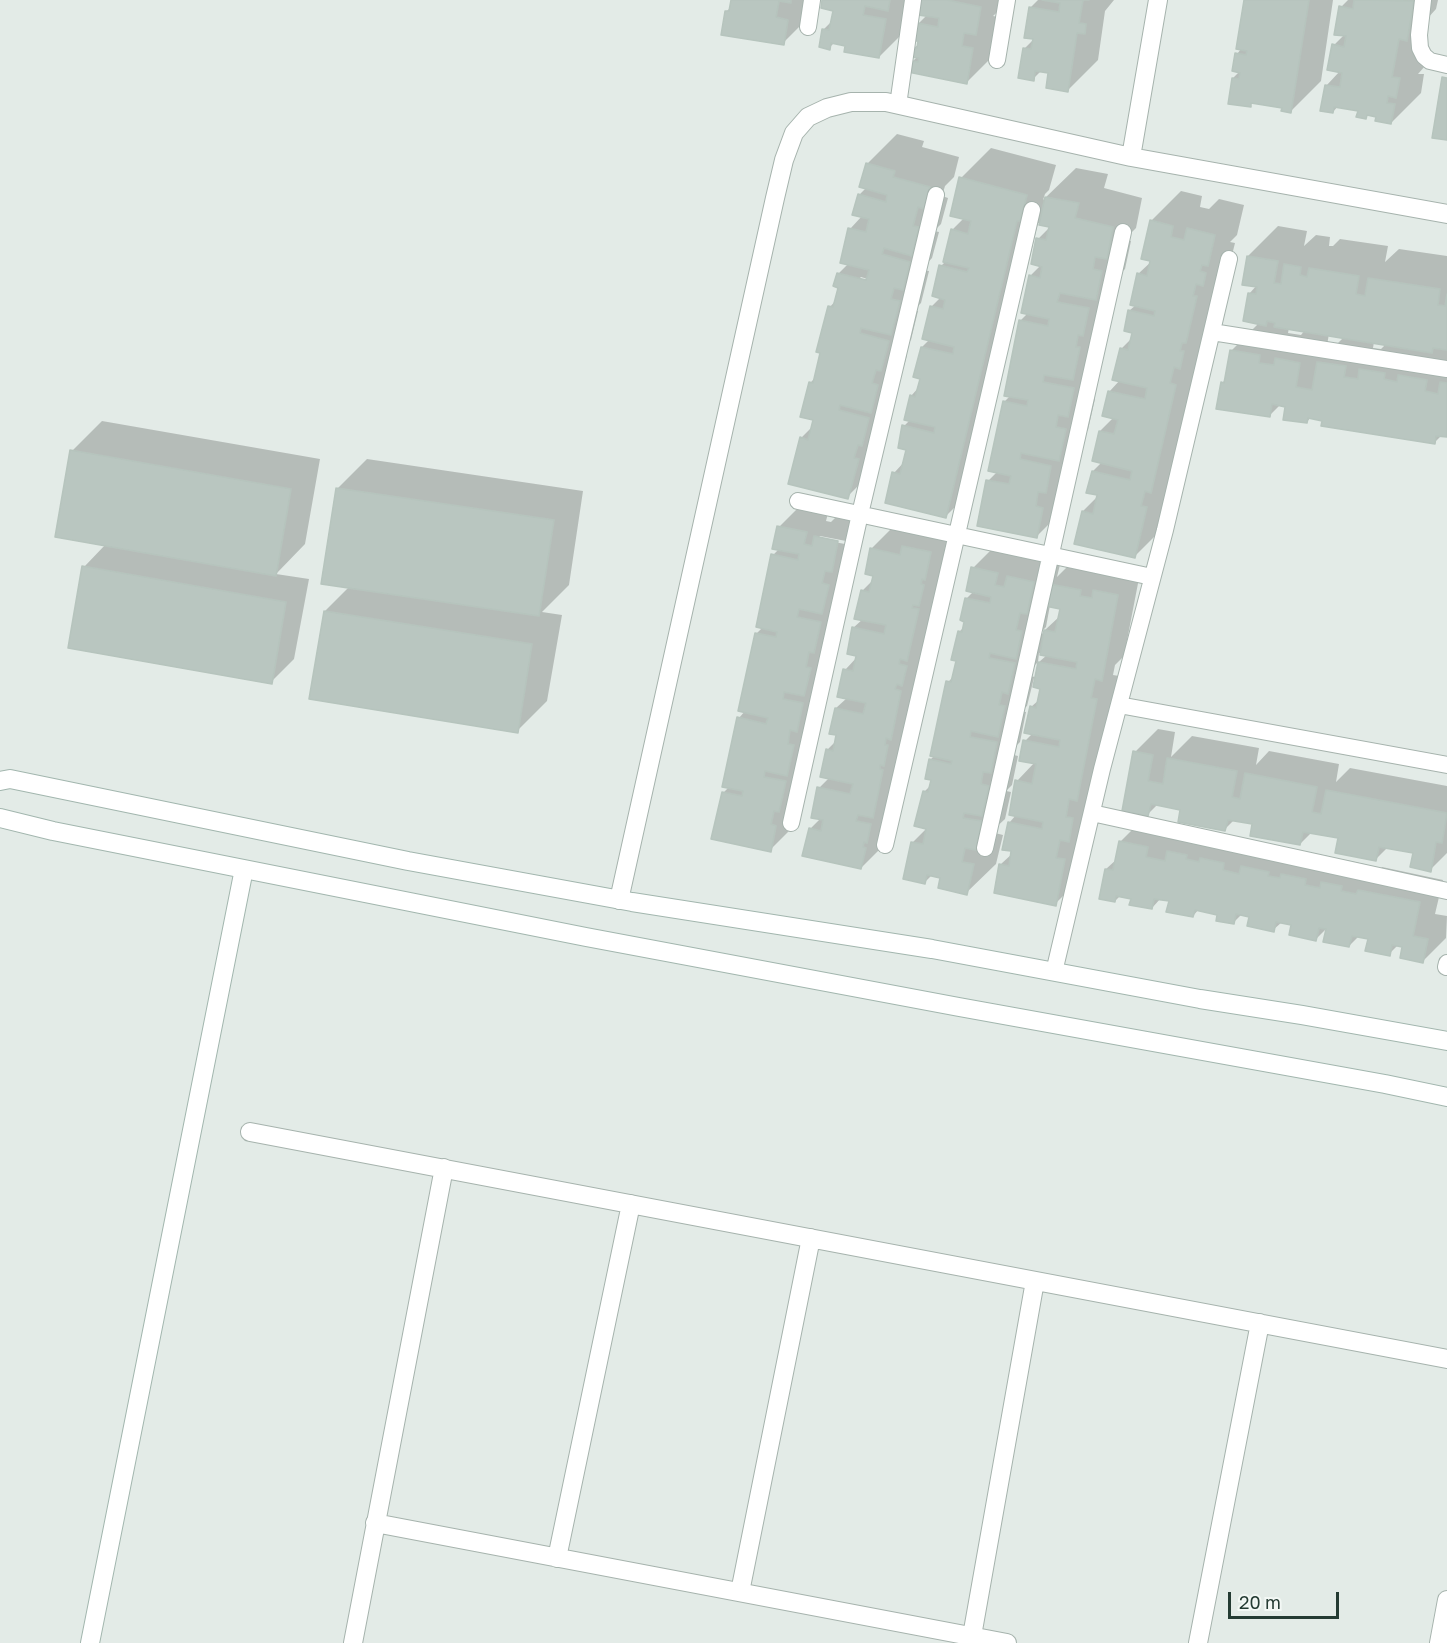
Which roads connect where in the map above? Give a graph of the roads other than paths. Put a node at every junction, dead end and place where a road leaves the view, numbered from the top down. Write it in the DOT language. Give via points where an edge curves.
graph roads {
  1 [pos="812,0"];
  2 [pos="913,0"];
  3 [pos="1007,0"];
  4 [pos="1158,0"];
  5 [pos="1423,0"];
  6 [pos="808,27"];
  7 [pos="997,60"];
  8 [pos="1447,65"];
  9 [pos="898,105"];
  10 [pos="1131,157"];
  11 [pos="936,195"];
  12 [pos="1032,210"];
  13 [pos="1447,214"];
  14 [pos="1123,232"];
  15 [pos="1229,259"];
  16 [pos="1212,332"];
  17 [pos="1447,369"];
  18 [pos="798,501"];
  19 [pos="860,514"];
  20 [pos="958,535"];
  21 [pos="1050,554"];
  22 [pos="1152,577"];
  23 [pos="1119,705"];
  24 [pos="1447,765"];
  25 [pos="0,781"];
  26 [pos="1092,813"];
  27 [pos="4,823"];
  28 [pos="791,823"];
  29 [pos="885,845"];
  30 [pos="985,848"];
  31 [pos="244,869"];
  32 [pos="1447,891"];
  33 [pos="619,900"];
  34 [pos="1054,972"];
  35 [pos="1447,1041"];
  36 [pos="1447,1097"];
  37 [pos="250,1132"];
  38 [pos="444,1168"];
  39 [pos="630,1204"];
  40 [pos="811,1238"];
  41 [pos="1035,1281"];
  42 [pos="1260,1323"];
  43 [pos="1447,1359"];
  44 [pos="375,1523"];
  45 [pos="557,1558"];
  46 [pos="741,1592"];
  47 [pos="1447,1600"];
  48 [pos="972,1636"];
  49 [pos="90,1643"];
  50 [pos="353,1643"];
  51 [pos="1007,1643"];
  52 [pos="1198,1643"];
  53 [pos="1438,1643"];
  1 -- 6 [label="lane"];
  2 -- 9 [label="lane"];
  3 -- 7 [label="lane"];
  4 -- 10 [label="street"];
  5 -- 8 [label="lane" via="1420,48 1430,61"];
  9 -- 10 [label="street"];
  9 -- 33 [label="street" via="851,102 827,108 808,117 794,133 787,151"];
  10 -- 13 [label="street"];
  11 -- 19 [label="lane"];
  12 -- 20 [label="lane"];
  14 -- 21 [label="lane"];
  15 -- 16 [label="lane"];
  16 -- 17 [label="lane"];
  16 -- 22 [label="lane"];
  18 -- 19 [label="lane"];
  19 -- 20 [label="lane"];
  19 -- 28 [label="lane"];
  20 -- 21 [label="lane"];
  20 -- 29 [label="lane"];
  21 -- 22 [label="lane"];
  21 -- 30 [label="lane"];
  22 -- 23 [label="lane"];
  23 -- 24 [label="lane"];
  23 -- 26 [label="lane"];
  25 -- 33 [label="street" via="10,779"];
  26 -- 32 [label="lane"];
  26 -- 34 [label="lane"];
  27 -- 31 [label="street"];
  31 -- 36 [label="street" via="586,938"];
  31 -- 49 [label="street"];
  33 -- 34 [label="street" via="932,948"];
  34 -- 35 [label="street"];
  37 -- 38 [label="street"];
  38 -- 39 [label="street"];
  38 -- 44 [label="street"];
  39 -- 40 [label="street"];
  39 -- 45 [label="street"];
  40 -- 41 [label="street"];
  40 -- 46 [label="street"];
  41 -- 42 [label="street"];
  41 -- 48 [label="street"];
  42 -- 43 [label="street"];
  42 -- 52 [label="street"];
  44 -- 45 [label="street"];
  44 -- 50 [label="street"];
  45 -- 46 [label="street"];
  46 -- 48 [label="street"];
  47 -- 53 [label="street"];
  48 -- 51 [label="street"];
}
